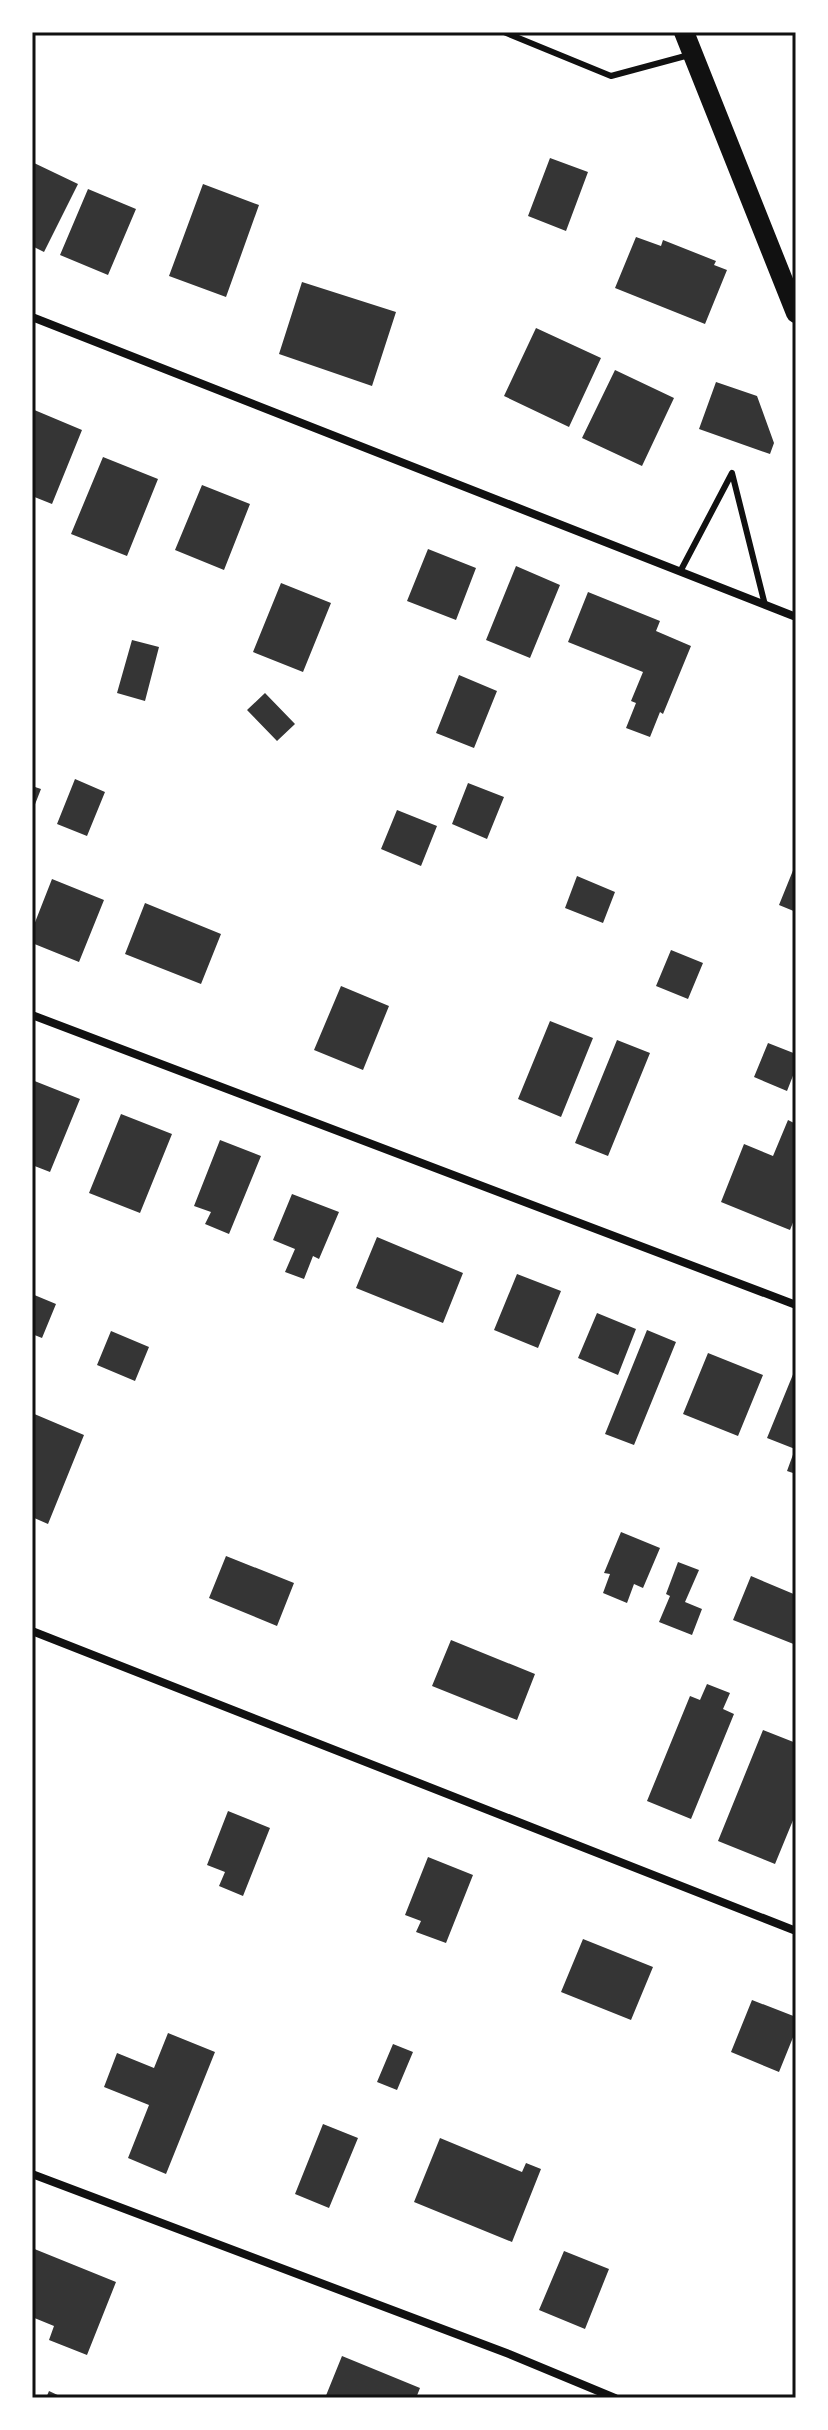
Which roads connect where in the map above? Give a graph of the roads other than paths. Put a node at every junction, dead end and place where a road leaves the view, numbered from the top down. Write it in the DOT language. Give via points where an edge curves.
graph roads {
  1 [pos="504,32"];
  2 [pos="684,32"];
  3 [pos="693,54"];
  4 [pos="796,313"];
  5 [pos="32,317"];
  6 [pos="681,570"];
  7 [pos="765,605"];
  8 [pos="796,617"];
  9 [pos="32,1015"];
  10 [pos="796,1305"];
  11 [pos="32,1631"];
  12 [pos="796,1931"];
  13 [pos="32,2174"];
  14 [pos="615,2398"];
  1 -- 3 [label="lane" via="611,76"];
  2 -- 3 [label="main road"];
  3 -- 4 [label="main road"];
  5 -- 6 [label="street"];
  6 -- 7 [label="street"];
  6 -- 7 [label="lane" via="732,473"];
  7 -- 8 [label="street"];
  9 -- 10 [label="street"];
  11 -- 12 [label="street"];
  13 -- 14 [label="street"];
}
